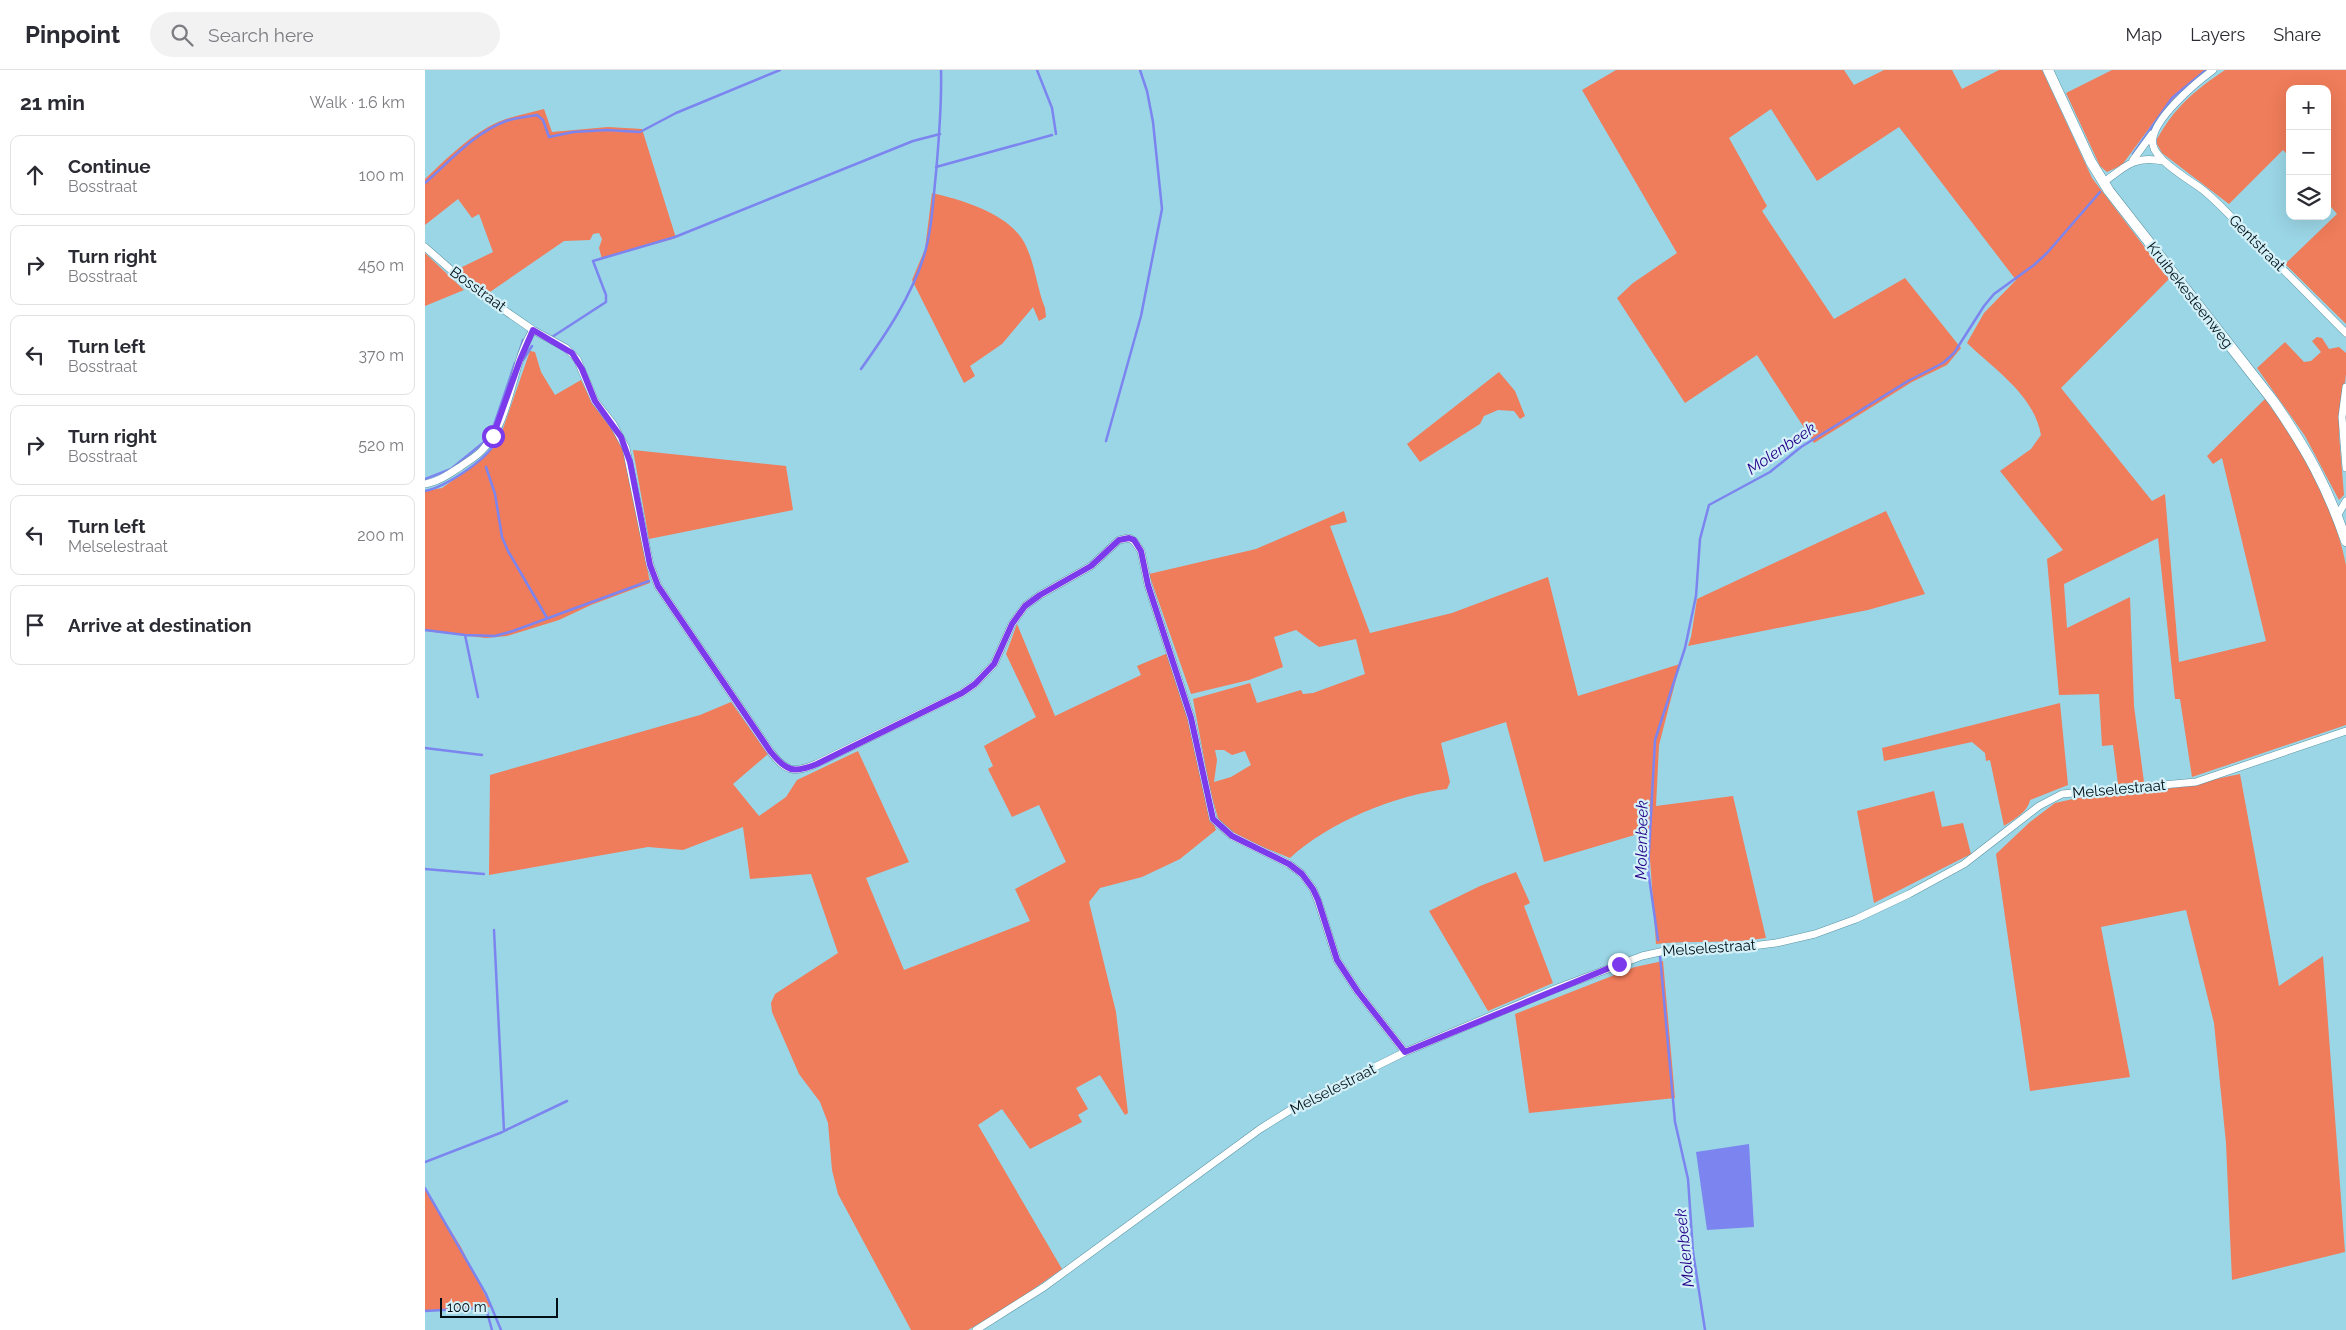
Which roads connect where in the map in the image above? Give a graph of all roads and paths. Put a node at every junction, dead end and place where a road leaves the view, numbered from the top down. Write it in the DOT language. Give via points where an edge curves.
graph roads {
  1 [pos="2048,70"];
  2 [pos="2213,70"];
  3 [pos="2154,132"];
  4 [pos="2163,161"];
  5 [pos="2131,162"];
  6 [pos="2103,182"];
  7 [pos="425,246"];
  8 [pos="533,330"];
  9 [pos="2346,334"];
  10 [pos="2346,387"];
  11 [pos="2346,468"];
  12 [pos="425,484"];
  13 [pos="2346,501"];
  14 [pos="2337,516"];
  15 [pos="2346,541"];
  16 [pos="2346,731"];
  17 [pos="1405,1052"];
  18 [pos="976,1330"];
  1 -- 6 [label="street, Kruibekesteenweg"];
  2 -- 3 [label="street" via="2176,102"];
  3 -- 4 [label="street" via="2153,146"];
  3 -- 5 [label="street"];
  4 -- 5 [label="street" via="2150,158"];
  4 -- 9 [label="street, Gentstraat" via="2209,195"];
  5 -- 6 [label="street"];
  6 -- 14 [label="street, Kruibekesteenweg" via="2274,402 2309,454"];
  7 -- 8 [label="street, Bosstraat" via="463,281"];
  8 -- 12 [label="street" via="493,436 473,458"];
  8 -- 17 [label="street, Bosstraat" via="566,348 577,359 595,401 626,448 650,565 658,586 778,762 792,770 817,764 962,693 985,676 994,664 1014,620 1025,606 1091,566 1119,540 1134,540 1141,551 1148,585 1191,718 1213,819 1232,836 1289,864 1302,874 1318,900 1337,960"];
  10 -- 11 [label="street" via="2342,417"];
  13 -- 14 [label="street"];
  14 -- 15 [label="street, Kruibekesteenweg"];
  16 -- 17 [label="street, Melselestraat" via="2196,782 2063,794 2039,806 1964,864 1856,918 1815,934 1777,943 1736,948 1678,948 1642,956"];
  17 -- 18 [label="street, Melselestraat" via="1300,1104 1260,1129 1044,1287"];
}
